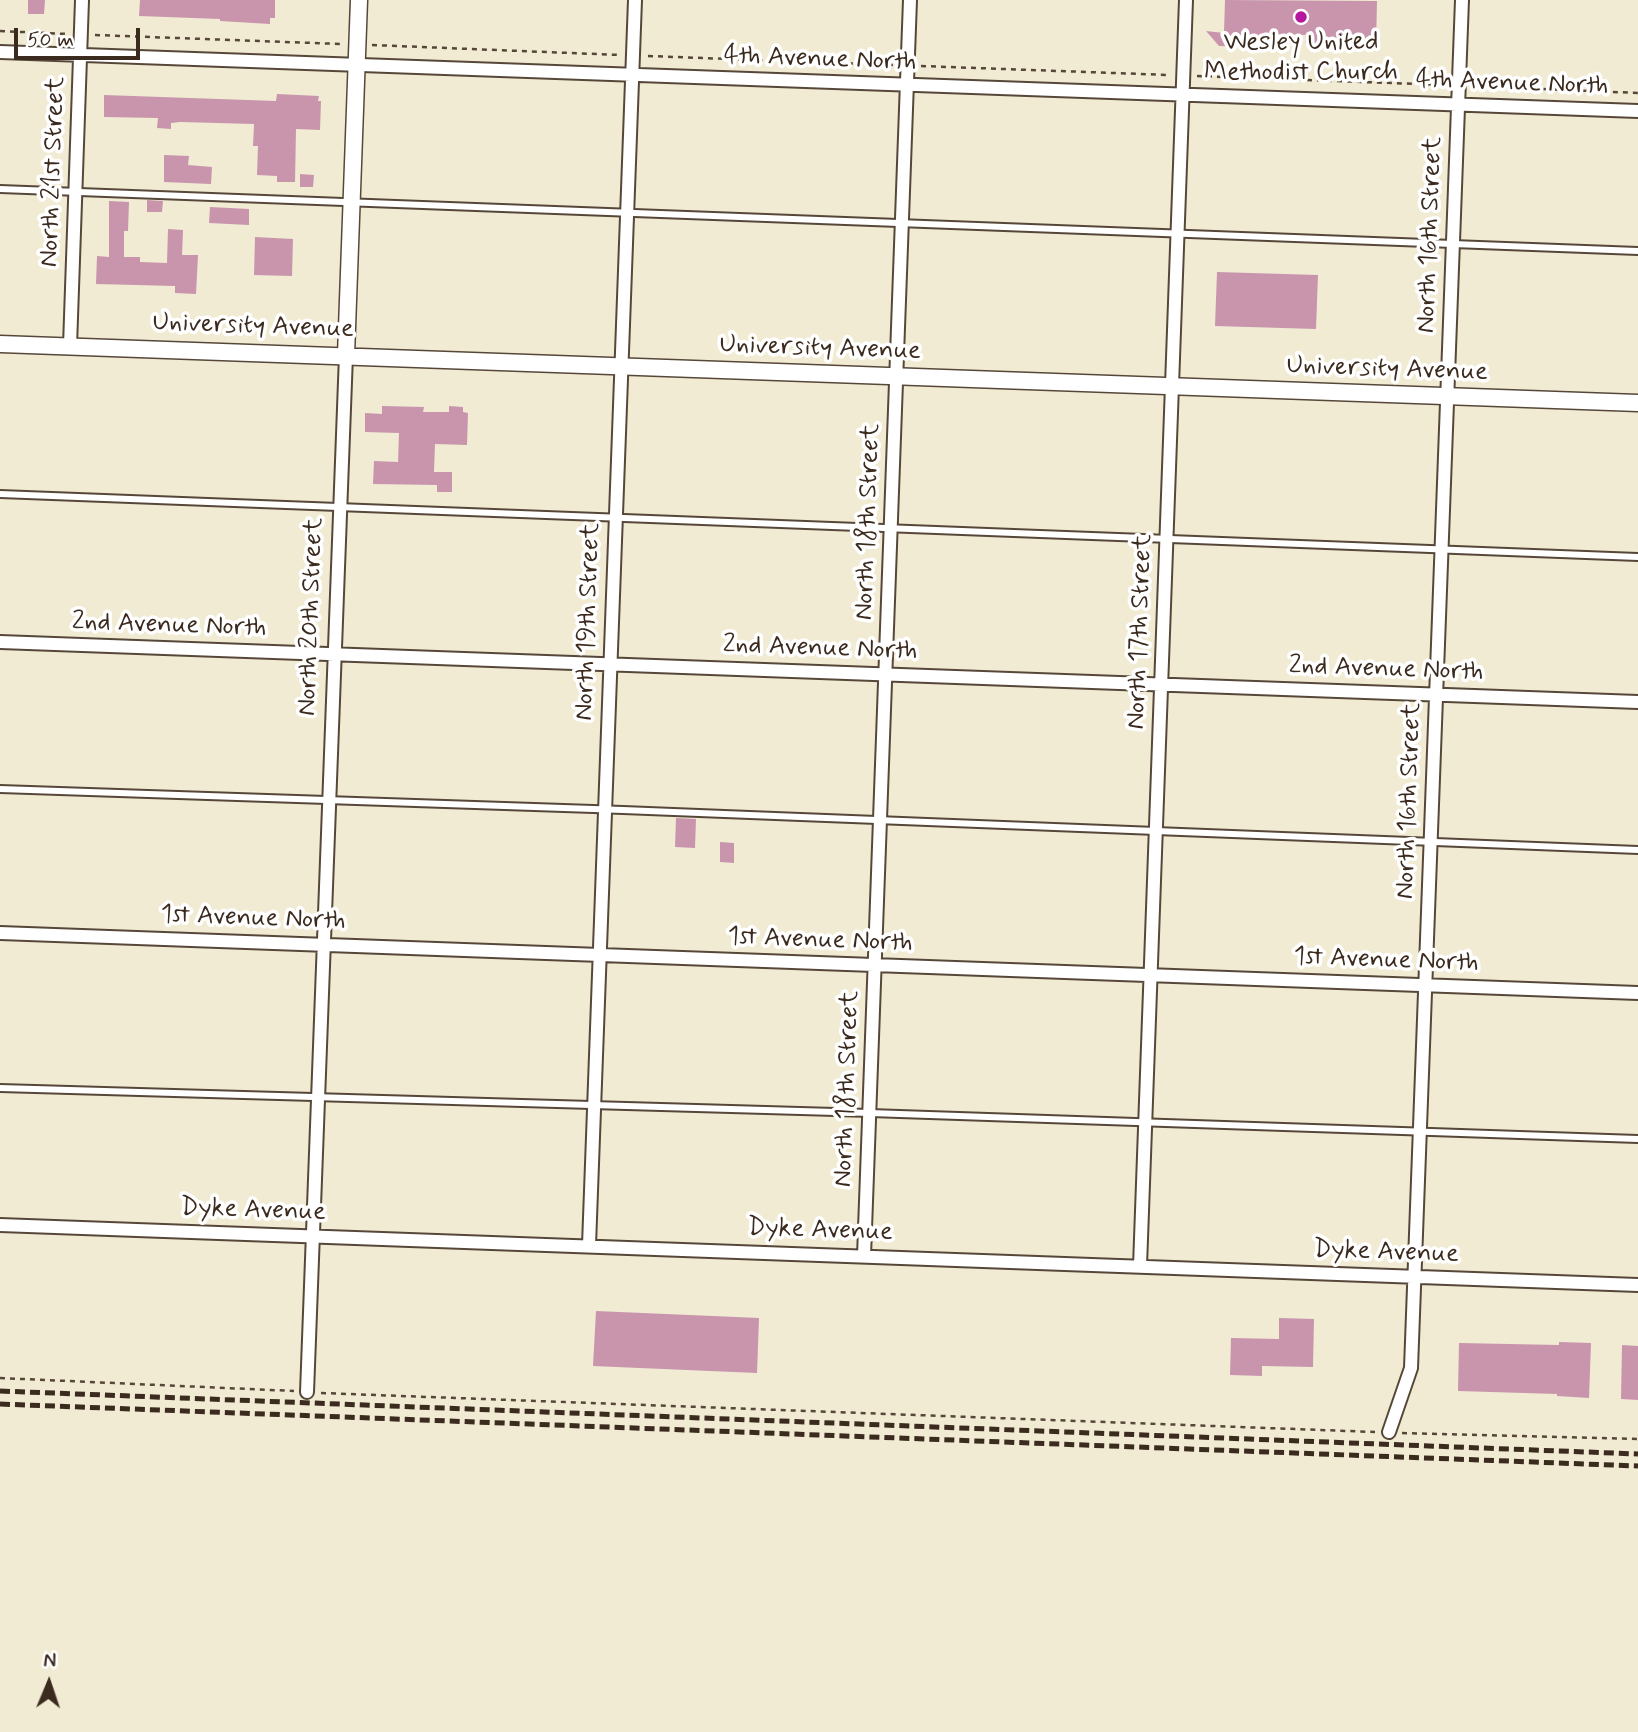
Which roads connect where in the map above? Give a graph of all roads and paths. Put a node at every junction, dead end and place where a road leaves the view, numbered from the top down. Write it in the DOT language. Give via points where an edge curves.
graph roads {
  1 [pos="82,0"];
  2 [pos="359,0"];
  3 [pos="635,0"];
  4 [pos="910,0"];
  5 [pos="1185,0"];
  6 [pos="1462,0"];
  7 [pos="0,32"];
  8 [pos="81,35"];
  9 [pos="357,45"];
  10 [pos="0,52"];
  11 [pos="80,55"];
  12 [pos="633,55"];
  13 [pos="356,64"];
  14 [pos="908,65"];
  15 [pos="632,76"];
  16 [pos="1184,76"];
  17 [pos="907,85"];
  18 [pos="1460,86"];
  19 [pos="1638,93"];
  20 [pos="1183,96"];
  21 [pos="1459,104"];
  22 [pos="1638,111"];
  23 [pos="0,189"];
  24 [pos="76,191"];
  25 [pos="352,202"];
  26 [pos="628,213"];
  27 [pos="902,223"];
  28 [pos="1178,234"];
  29 [pos="1454,244"];
  30 [pos="1638,251"];
  31 [pos="0,344"];
  32 [pos="70,346"];
  33 [pos="346,355"];
  34 [pos="622,366"];
  35 [pos="897,376"];
  36 [pos="1173,386"];
  37 [pos="1448,397"];
  38 [pos="1638,403"];
  39 [pos="0,494"];
  40 [pos="341,507"];
  41 [pos="615,517"];
  42 [pos="892,529"];
  43 [pos="1167,539"];
  44 [pos="1442,550"];
  45 [pos="1638,557"];
  46 [pos="0,642"];
  47 [pos="335,654"];
  48 [pos="610,664"];
  49 [pos="886,675"];
  50 [pos="1162,685"];
  51 [pos="1437,695"];
  52 [pos="1638,702"];
  53 [pos="0,789"];
  54 [pos="330,801"];
  55 [pos="606,809"];
  56 [pos="882,821"];
  57 [pos="1156,832"];
  58 [pos="1431,842"];
  59 [pos="1638,850"];
  60 [pos="0,933"];
  61 [pos="324,944"];
  62 [pos="600,955"];
  63 [pos="876,965"];
  64 [pos="1150,975"];
  65 [pos="1426,985"];
  66 [pos="1638,993"];
  67 [pos="0,1088"];
  68 [pos="317,1098"];
  69 [pos="594,1107"];
  70 [pos="870,1113"];
  71 [pos="1145,1123"];
  72 [pos="1420,1132"];
  73 [pos="1638,1139"];
  74 [pos="0,1225"];
  75 [pos="312,1236"];
  76 [pos="589,1245"];
  77 [pos="864,1256"];
  78 [pos="1140,1266"];
  79 [pos="1415,1277"];
  80 [pos="1638,1285"];
  81 [pos="0,1378"];
  82 [pos="307,1392"];
  83 [pos="1389,1432"];
  84 [pos="1638,1439"];
  1 -- 8 [label="street, North 21st Street"];
  2 -- 9 [label="street, North 20th Street"];
  3 -- 12 [label="street, North 19th Street"];
  4 -- 14 [label="street, North 18th Street"];
  5 -- 16 [label="street, North 17th Street"];
  6 -- 18 [label="street, North 16th Street"];
  7 -- 8 [label="path"];
  8 -- 9 [label="path"];
  8 -- 11 [label="street, North 21st Street"];
  9 -- 12 [label="path"];
  9 -- 13 [label="street, North 20th Street"];
  10 -- 11 [label="street, 4th Avenue North"];
  11 -- 13 [label="street, 4th Avenue North"];
  11 -- 24 [label="street, North 21st Street"];
  12 -- 14 [label="path"];
  12 -- 15 [label="street, North 19th Street"];
  13 -- 15 [label="street, 4th Avenue North"];
  13 -- 25 [label="street, North 20th Street"];
  14 -- 16 [label="path"];
  14 -- 17 [label="street, North 18th Street"];
  15 -- 17 [label="street, 4th Avenue North"];
  15 -- 26 [label="street, North 19th Street"];
  16 -- 18 [label="path"];
  16 -- 20 [label="street, North 17th Street"];
  17 -- 20 [label="street, 4th Avenue North"];
  17 -- 27 [label="street, North 18th Street"];
  18 -- 19 [label="path"];
  18 -- 21 [label="street, North 16th Street"];
  20 -- 21 [label="street, 4th Avenue North"];
  20 -- 28 [label="street, North 17th Street"];
  21 -- 22 [label="street, 4th Avenue North"];
  21 -- 29 [label="street, North 16th Street"];
  23 -- 24 [label="lane"];
  24 -- 25 [label="lane"];
  24 -- 32 [label="street, North 21st Street"];
  25 -- 26 [label="lane"];
  25 -- 33 [label="street, North 20th Street"];
  26 -- 27 [label="lane"];
  26 -- 34 [label="street, North 19th Street"];
  27 -- 28 [label="lane"];
  27 -- 35 [label="street, North 18th Street"];
  28 -- 29 [label="lane"];
  28 -- 36 [label="street, North 17th Street"];
  29 -- 30 [label="lane"];
  29 -- 37 [label="street, North 16th Street"];
  31 -- 32 [label="street, University Avenue"];
  32 -- 33 [label="street, University Avenue"];
  33 -- 34 [label="street, University Avenue"];
  33 -- 40 [label="street, North 20th Street"];
  34 -- 35 [label="street, University Avenue"];
  34 -- 41 [label="street, North 19th Street"];
  35 -- 36 [label="street, University Avenue"];
  35 -- 42 [label="street, North 18th Street"];
  36 -- 37 [label="street, University Avenue"];
  36 -- 43 [label="street, North 17th Street"];
  37 -- 38 [label="street, University Avenue"];
  37 -- 44 [label="street, North 16th Street"];
  39 -- 40 [label="lane"];
  40 -- 41 [label="lane"];
  40 -- 47 [label="street, North 20th Street"];
  41 -- 42 [label="lane"];
  41 -- 48 [label="street, North 19th Street"];
  42 -- 43 [label="lane"];
  42 -- 49 [label="street, North 18th Street"];
  43 -- 44 [label="lane"];
  43 -- 50 [label="street, North 17th Street"];
  44 -- 45 [label="lane"];
  44 -- 51 [label="street, North 16th Street"];
  46 -- 47 [label="street, 2nd Avenue North"];
  47 -- 48 [label="street, 2nd Avenue North"];
  47 -- 54 [label="street, North 20th Street"];
  48 -- 49 [label="street, 2nd Avenue North"];
  48 -- 55 [label="street, North 19th Street"];
  49 -- 50 [label="street, 2nd Avenue North"];
  49 -- 56 [label="street, North 18th Street"];
  50 -- 51 [label="street, 2nd Avenue North"];
  50 -- 57 [label="street, North 17th Street"];
  51 -- 52 [label="street, 2nd Avenue North"];
  51 -- 58 [label="street, North 16th Street"];
  53 -- 54 [label="lane"];
  54 -- 55 [label="lane"];
  54 -- 61 [label="street, North 20th Street"];
  55 -- 56 [label="lane"];
  55 -- 62 [label="street, North 19th Street"];
  56 -- 57 [label="lane"];
  56 -- 63 [label="street, North 18th Street"];
  57 -- 58 [label="lane"];
  57 -- 64 [label="street, North 17th Street"];
  58 -- 59 [label="lane"];
  58 -- 65 [label="street, North 16th Street"];
  60 -- 61 [label="street, 1st Avenue North"];
  61 -- 62 [label="street, 1st Avenue North"];
  61 -- 68 [label="street, North 20th Street"];
  62 -- 63 [label="street, 1st Avenue North"];
  62 -- 69 [label="street, North 19th Street"];
  63 -- 64 [label="street, 1st Avenue North"];
  63 -- 70 [label="street, North 18th Street"];
  64 -- 65 [label="street, 1st Avenue North"];
  64 -- 71 [label="street, North 17th Street"];
  65 -- 66 [label="street, 1st Avenue North"];
  65 -- 72 [label="street, North 16th Street"];
  67 -- 68 [label="lane"];
  68 -- 69 [label="lane"];
  68 -- 75 [label="street, North 20th Street"];
  69 -- 70 [label="lane"];
  69 -- 76 [label="street, North 19th Street"];
  70 -- 71 [label="lane"];
  70 -- 77 [label="street, North 18th Street"];
  71 -- 72 [label="lane"];
  71 -- 78 [label="street, North 17th Street"];
  72 -- 73 [label="lane"];
  72 -- 79 [label="street, North 16th Street"];
  74 -- 75 [label="street, Dyke Avenue"];
  75 -- 76 [label="street, Dyke Avenue"];
  75 -- 82 [label="street, North 20th Street"];
  76 -- 77 [label="street, Dyke Avenue"];
  77 -- 78 [label="street, Dyke Avenue"];
  78 -- 79 [label="street, Dyke Avenue"];
  79 -- 80 [label="street, Dyke Avenue"];
  79 -- 83 [label="street, North 16th Street" via="1412,1368"];
  81 -- 82 [label="path"];
  82 -- 83 [label="path"];
  83 -- 84 [label="path"];
}
